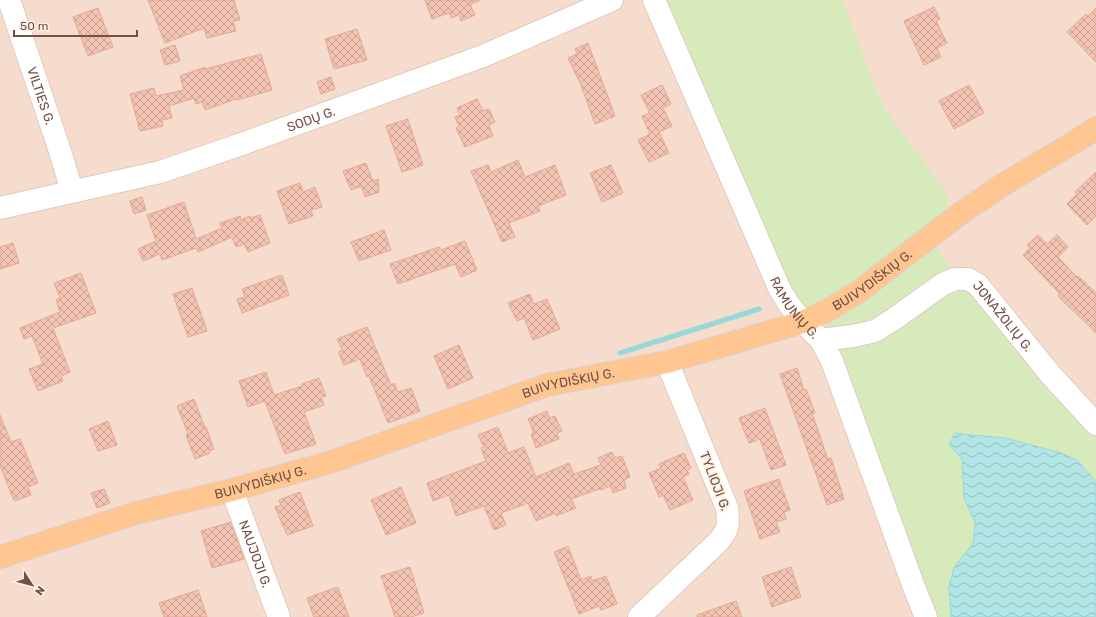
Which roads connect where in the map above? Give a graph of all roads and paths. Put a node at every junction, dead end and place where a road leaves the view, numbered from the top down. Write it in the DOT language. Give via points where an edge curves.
graph roads {
  1 [pos="9,0"];
  2 [pos="612,0"];
  3 [pos="654,0"];
  4 [pos="1096,128"];
  5 [pos="72,192"];
  6 [pos="0,208"];
  7 [pos="803,322"];
  8 [pos="821,340"];
  9 [pos="668,362"];
  10 [pos="1096,424"];
  11 [pos="232,490"];
  12 [pos="0,557"];
  13 [pos="279,617"];
  14 [pos="639,617"];
  15 [pos="926,617"];
  1 -- 5 [label="street, VILTIES G."];
  2 -- 5 [label="street, SODŲ G." via="483,56 239,145 160,172"];
  3 -- 7 [label="street, RAMUNIŲ G." via="774,276 790,306"];
  4 -- 7 [label="main road, BUIVYDIŠKIŲ G." via="961,212 858,292"];
  5 -- 6 [label="street, SODŲ G."];
  7 -- 8 [label="street, RAMUNIŲ G."];
  7 -- 9 [label="main road, BUIVYDIŠKIŲ G."];
  8 -- 10 [label="street, JONAŽOLIŲ G." via="875,331 943,284 955,279 968,279 978,285 1051,375"];
  8 -- 15 [label="street, RAMUNIŲ G." via="832,361"];
  9 -- 11 [label="main road, BUIVYDIŠKIŲ G." via="547,385 331,462"];
  9 -- 14 [label="street, TYLIOJI G." via="727,508 729,520 727,532 719,541"];
  11 -- 12 [label="main road, BUIVYDIŠKIŲ G." via="136,513"];
  11 -- 13 [label="street, NAUJOJI G."];
}
